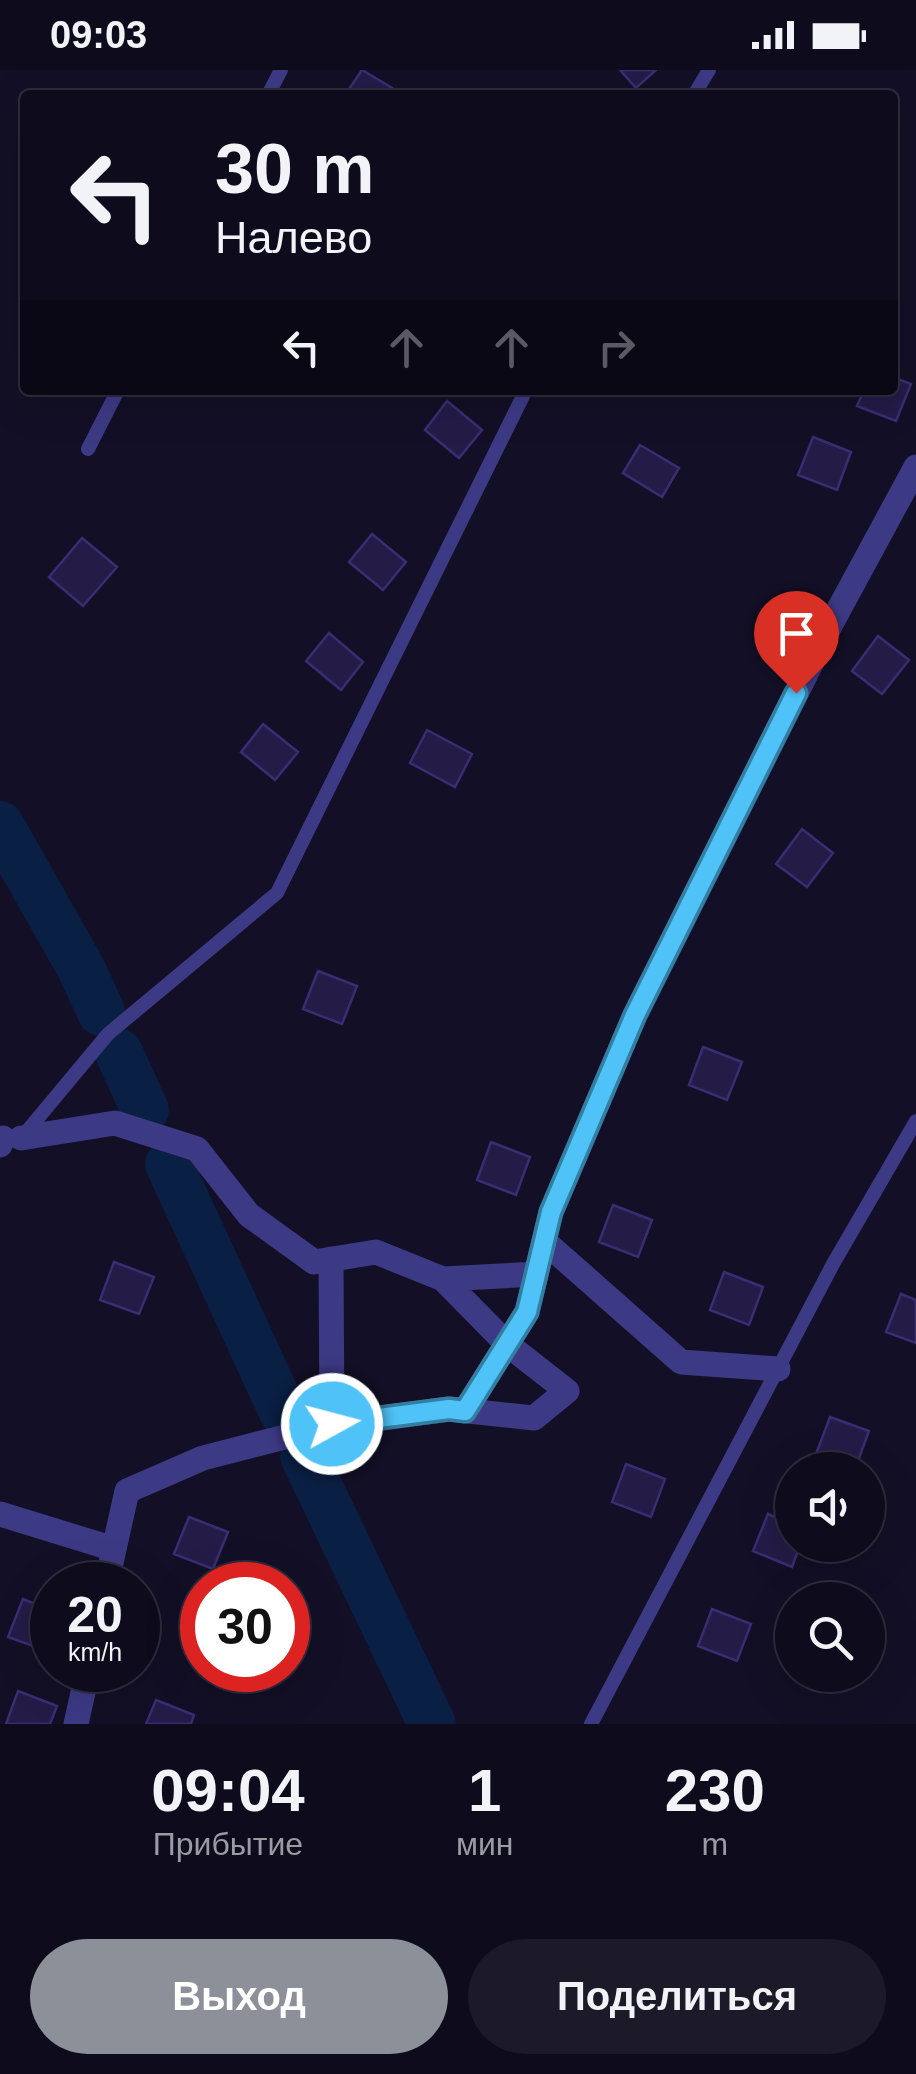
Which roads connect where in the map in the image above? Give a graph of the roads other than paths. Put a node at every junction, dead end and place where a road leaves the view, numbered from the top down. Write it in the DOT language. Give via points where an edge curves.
graph roads {
  1 [pos="115,395"];
  2 [pos="524,395"];
  3 [pos="88,449"];
  4 [pos="916,467"];
  5 [pos="916,1121"];
  6 [pos="6,1140"];
  7 [pos="544,1241"];
  8 [pos="331,1259"];
  9 [pos="536,1274"];
  10 [pos="443,1279"];
  11 [pos="507,1344"];
  12 [pos="778,1369"];
  13 [pos="465,1411"];
  14 [pos="332,1424"];
  15 [pos="0,1514"];
  16 [pos="114,1549"];
  17 [pos="111,1562"];
  18 [pos="83,1692"];
  19 [pos="76,1724"];
  20 [pos="591,1724"];
  1 -- 3 [label="lane"];
  2 -- 6 [label="lane" via="277,892 108,1034"];
  4 -- 7 [label="street" via="635,1015"];
  5 -- 12 [label="lane"];
  6 -- 8 [label="street" via="115,1123 197,1149 249,1215 314,1262"];
  7 -- 9 [label="street"];
  7 -- 12 [label="street" via="680,1362"];
  8 -- 10 [label="street" via="376,1252"];
  8 -- 14 [label="street"];
  9 -- 10 [label="street"];
  9 -- 11 [label="street" via="527,1312"];
  10 -- 11 [label="street"];
  11 -- 13 [label="street"];
  11 -- 13 [label="street" via="567,1391 534,1418"];
  12 -- 20 [label="lane"];
  13 -- 14 [label="street"];
  14 -- 16 [label="street" via="203,1458 127,1491"];
  15 -- 16 [label="street"];
  16 -- 17 [label="street"];
  18 -- 19 [label="street"];
}
